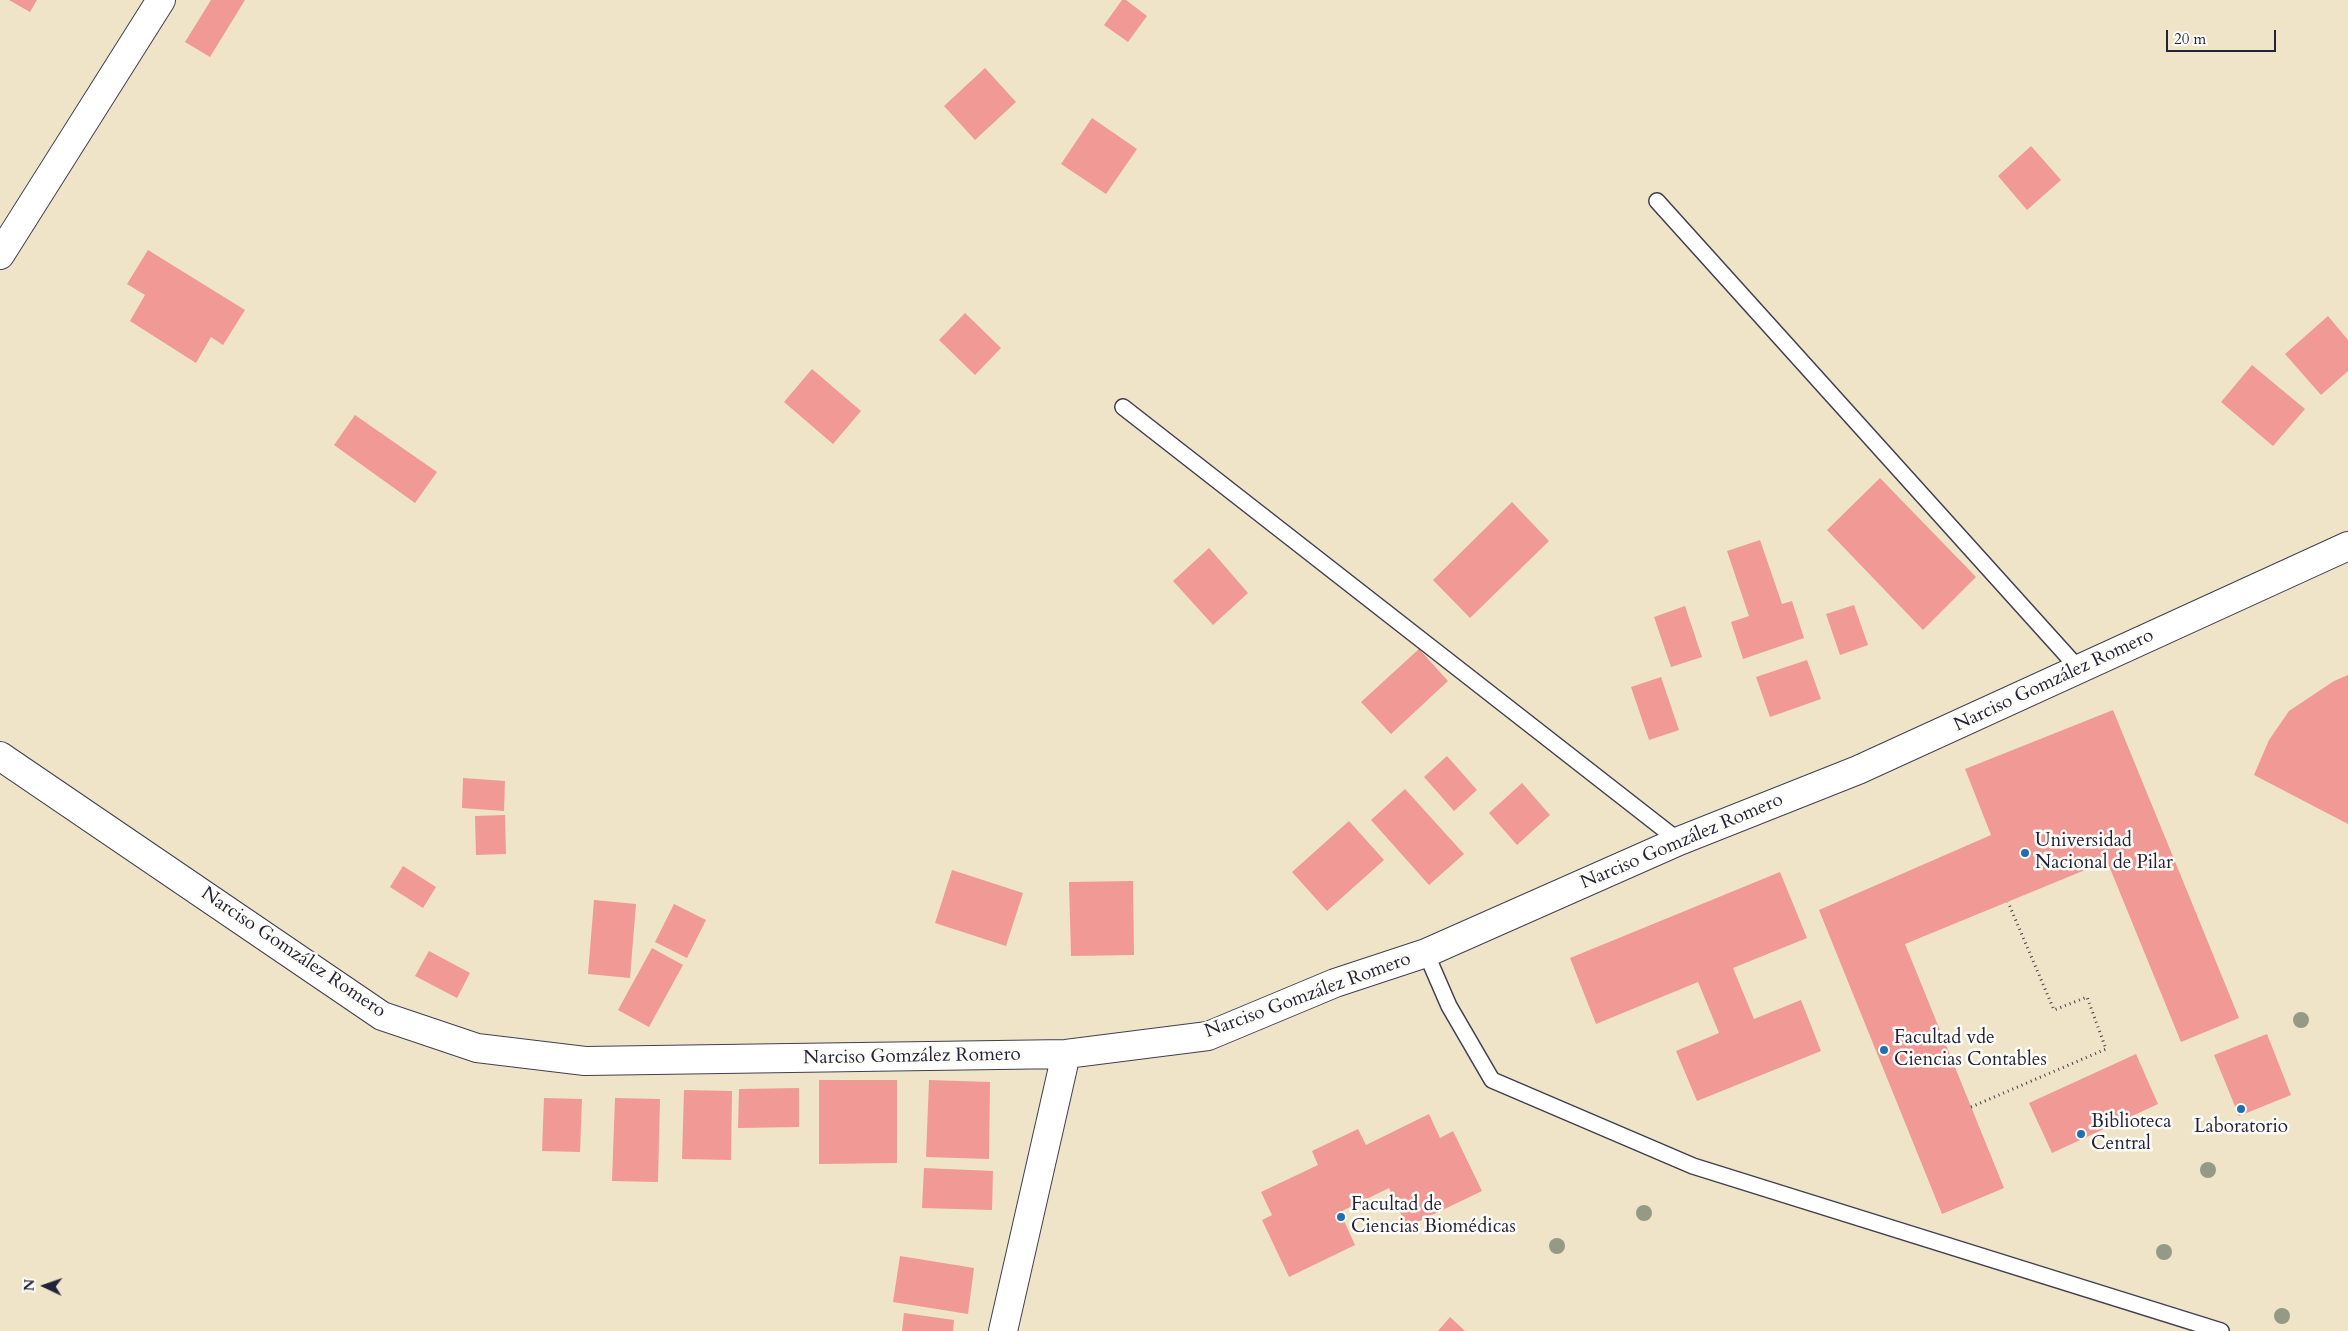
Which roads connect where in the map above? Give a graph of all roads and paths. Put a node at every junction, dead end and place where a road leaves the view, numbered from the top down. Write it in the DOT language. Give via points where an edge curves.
graph roads {
  1 [pos="162,0"];
  2 [pos="1657,201"];
  3 [pos="0,255"];
  4 [pos="1123,407"];
  5 [pos="2348,546"];
  6 [pos="2080,669"];
  7 [pos="0,756"];
  8 [pos="1679,842"];
  9 [pos="2008,902"];
  10 [pos="1426,953"];
  11 [pos="1066,1054"];
  12 [pos="1971,1107"];
  13 [pos="1003,1331"];
  14 [pos="2222,1331"];
  1 -- 3 [label="street"];
  2 -- 6 [label="lane"];
  4 -- 8 [label="lane"];
  5 -- 6 [label="street, Narciso Gomzález Romero"];
  6 -- 8 [label="street, Narciso Gomzález Romero" via="1858,770"];
  7 -- 11 [label="street, Narciso Gomzález Romero" via="382,1016 477,1048 585,1062"];
  8 -- 10 [label="street, Narciso Gomzález Romero"];
  9 -- 12 [label="path" via="2054,1010 2087,997 2106,1048"];
  10 -- 11 [label="street, Narciso Gomzález Romero" via="1335,984 1208,1036"];
  10 -- 14 [label="lane" via="1449,1006 1492,1080 1694,1166"];
  11 -- 13 [label="street"];
}
